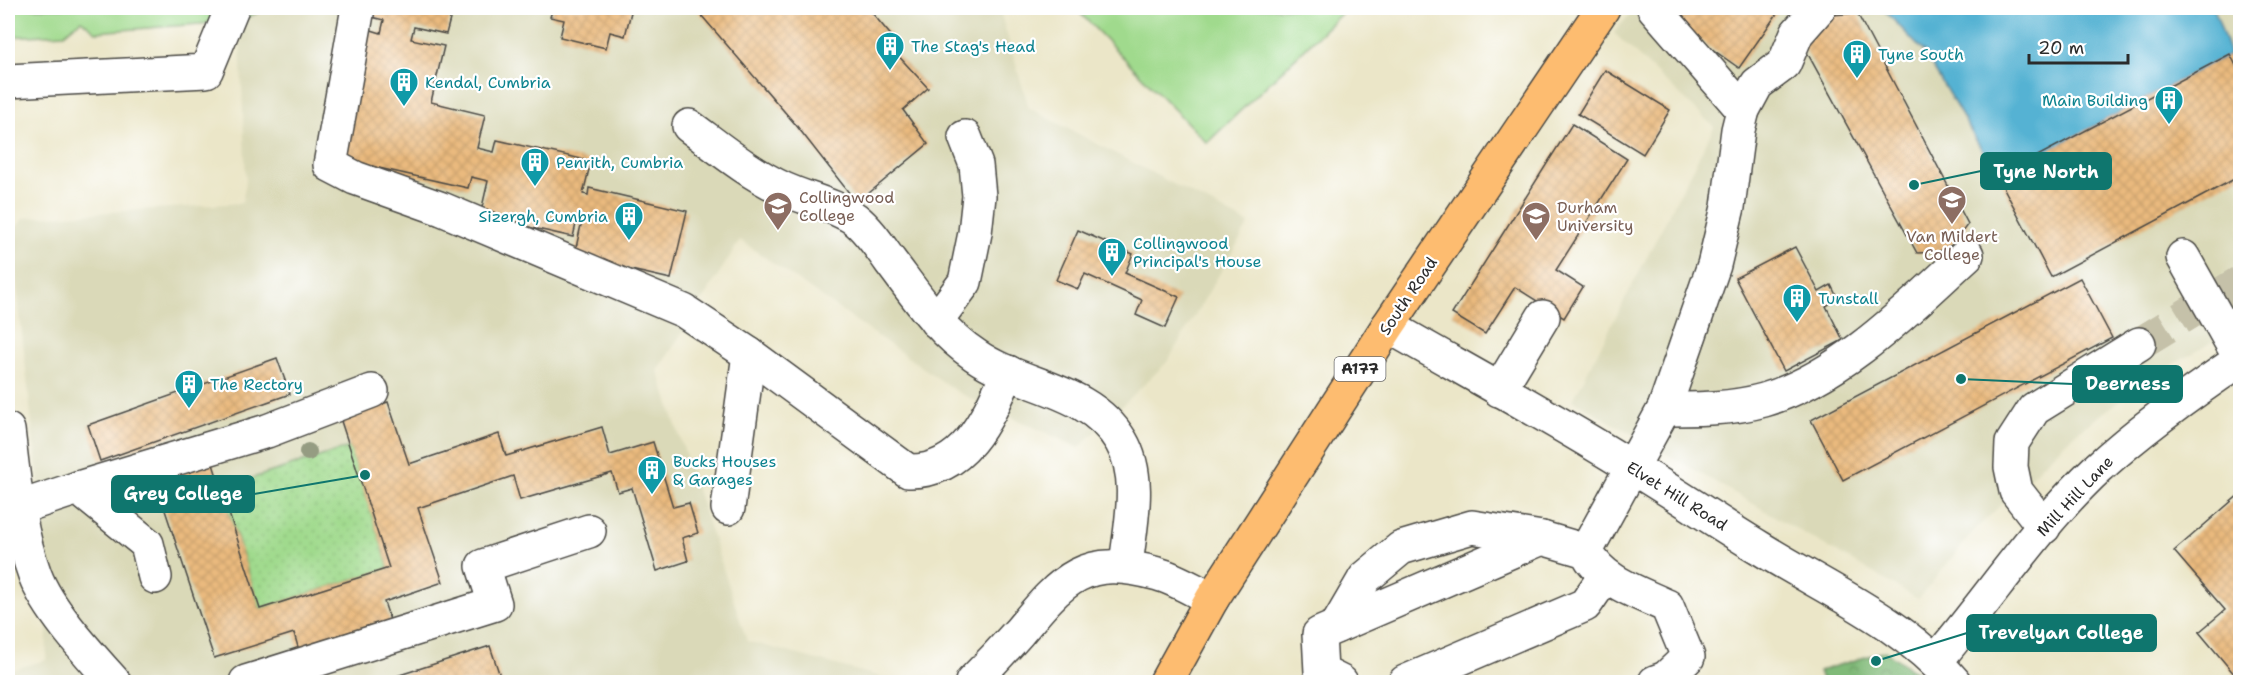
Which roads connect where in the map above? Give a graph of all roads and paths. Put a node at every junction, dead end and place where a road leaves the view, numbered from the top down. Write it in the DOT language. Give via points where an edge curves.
graph roads {
  1 [pos="232,8"];
  2 [pos="358,8"];
  3 [pos="1603,8"];
  4 [pos="1654,8"];
  5 [pos="1819,8"];
  6 [pos="8,81"];
  7 [pos="1743,110"];
  8 [pos="689,126"];
  9 [pos="965,136"];
  10 [pos="1967,255"];
  11 [pos="2183,257"];
  12 [pos="1543,317"];
  13 [pos="936,321"];
  14 [pos="1389,326"];
  15 [pos="2139,344"];
  16 [pos="749,354"];
  17 [pos="2241,359"];
  18 [pos="1008,372"];
  19 [pos="1499,390"];
  20 [pos="372,391"];
  21 [pos="1664,409"];
  22 [pos="8,430"];
  23 [pos="1632,467"];
  24 [pos="78,488"];
  25 [pos="18,508"];
  26 [pos="728,508"];
  27 [pos="2044,527"];
  28 [pos="589,531"];
  29 [pos="1542,538"];
  30 [pos="1596,564"];
  31 [pos="1126,566"];
  32 [pos="155,577"];
  33 [pos="1212,599"];
  34 [pos="1337,626"];
  35 [pos="1945,672"];
  36 [pos="114,682"];
  37 [pos="246,682"];
  38 [pos="972,682"];
  39 [pos="1166,682"];
  40 [pos="1341,682"];
  41 [pos="1405,682"];
  42 [pos="1655,682"];
  1 -- 6 [label="street" via="206,71"];
  2 -- 16 [label="street" via="330,165 684,311"];
  3 -- 14 [label="main road, South Road / A177"];
  4 -- 7 [label="street"];
  5 -- 7 [label="street" via="1797,33 1784,64 1757,84"];
  7 -- 21 [label="street" via="1728,207 1714,265"];
  8 -- 13 [label="street" via="732,159 781,188 854,219"];
  9 -- 13 [label="street" via="976,165 979,196 975,233 966,282"];
  10 -- 21 [label="street" via="1857,352 1824,373 1764,400 1708,409"];
  11 -- 17 [label="street"];
  12 -- 19 [label="street"];
  13 -- 18 [label="street" via="976,357"];
  14 -- 19 [label="street, Elvet Hill Road"];
  14 -- 33 [label="main road, South Road / A177"];
  15 -- 27 [label="street" via="2034,409 2012,443 2016,491"];
  16 -- 18 [label="street" via="908,471 925,471 954,459 986,422"];
  16 -- 26 [label="street"];
  17 -- 27 [label="street, Mill Hill Lane" via="2161,413 2097,469"];
  18 -- 31 [label="street" via="1067,394 1089,407 1112,427 1122,443 1132,464 1133,486"];
  19 -- 23 [label="street, Elvet Hill Road"];
  20 -- 24 [label="street" via="267,431"];
  21 -- 23 [label="street"];
  22 -- 25 [label="street"];
  23 -- 30 [label="street"];
  23 -- 35 [label="street, Elvet Hill Road" via="1868,612 1908,639"];
  24 -- 25 [label="street"];
  24 -- 32 [label="street" via="147,544"];
  25 -- 36 [label="street" via="36,577 63,621"];
  27 -- 35 [label="street, Mill Hill Lane"];
  28 -- 37 [label="street" via="483,566 495,604"];
  29 -- 30 [label="street"];
  29 -- 34 [label="street"];
  29 -- 34 [label="street" via="1472,527 1401,548 1365,578"];
  30 -- 41 [label="street" via="1585,604"];
  30 -- 42 [label="street" via="1667,606 1688,657 1666,678"];
  31 -- 33 [label="street" via="1161,574"];
  31 -- 38 [label="street" via="1098,567 1072,576"];
  33 -- 39 [label="main road, South Road / A177"];
  34 -- 40 [label="street" via="1319,634 1322,672"];
}
